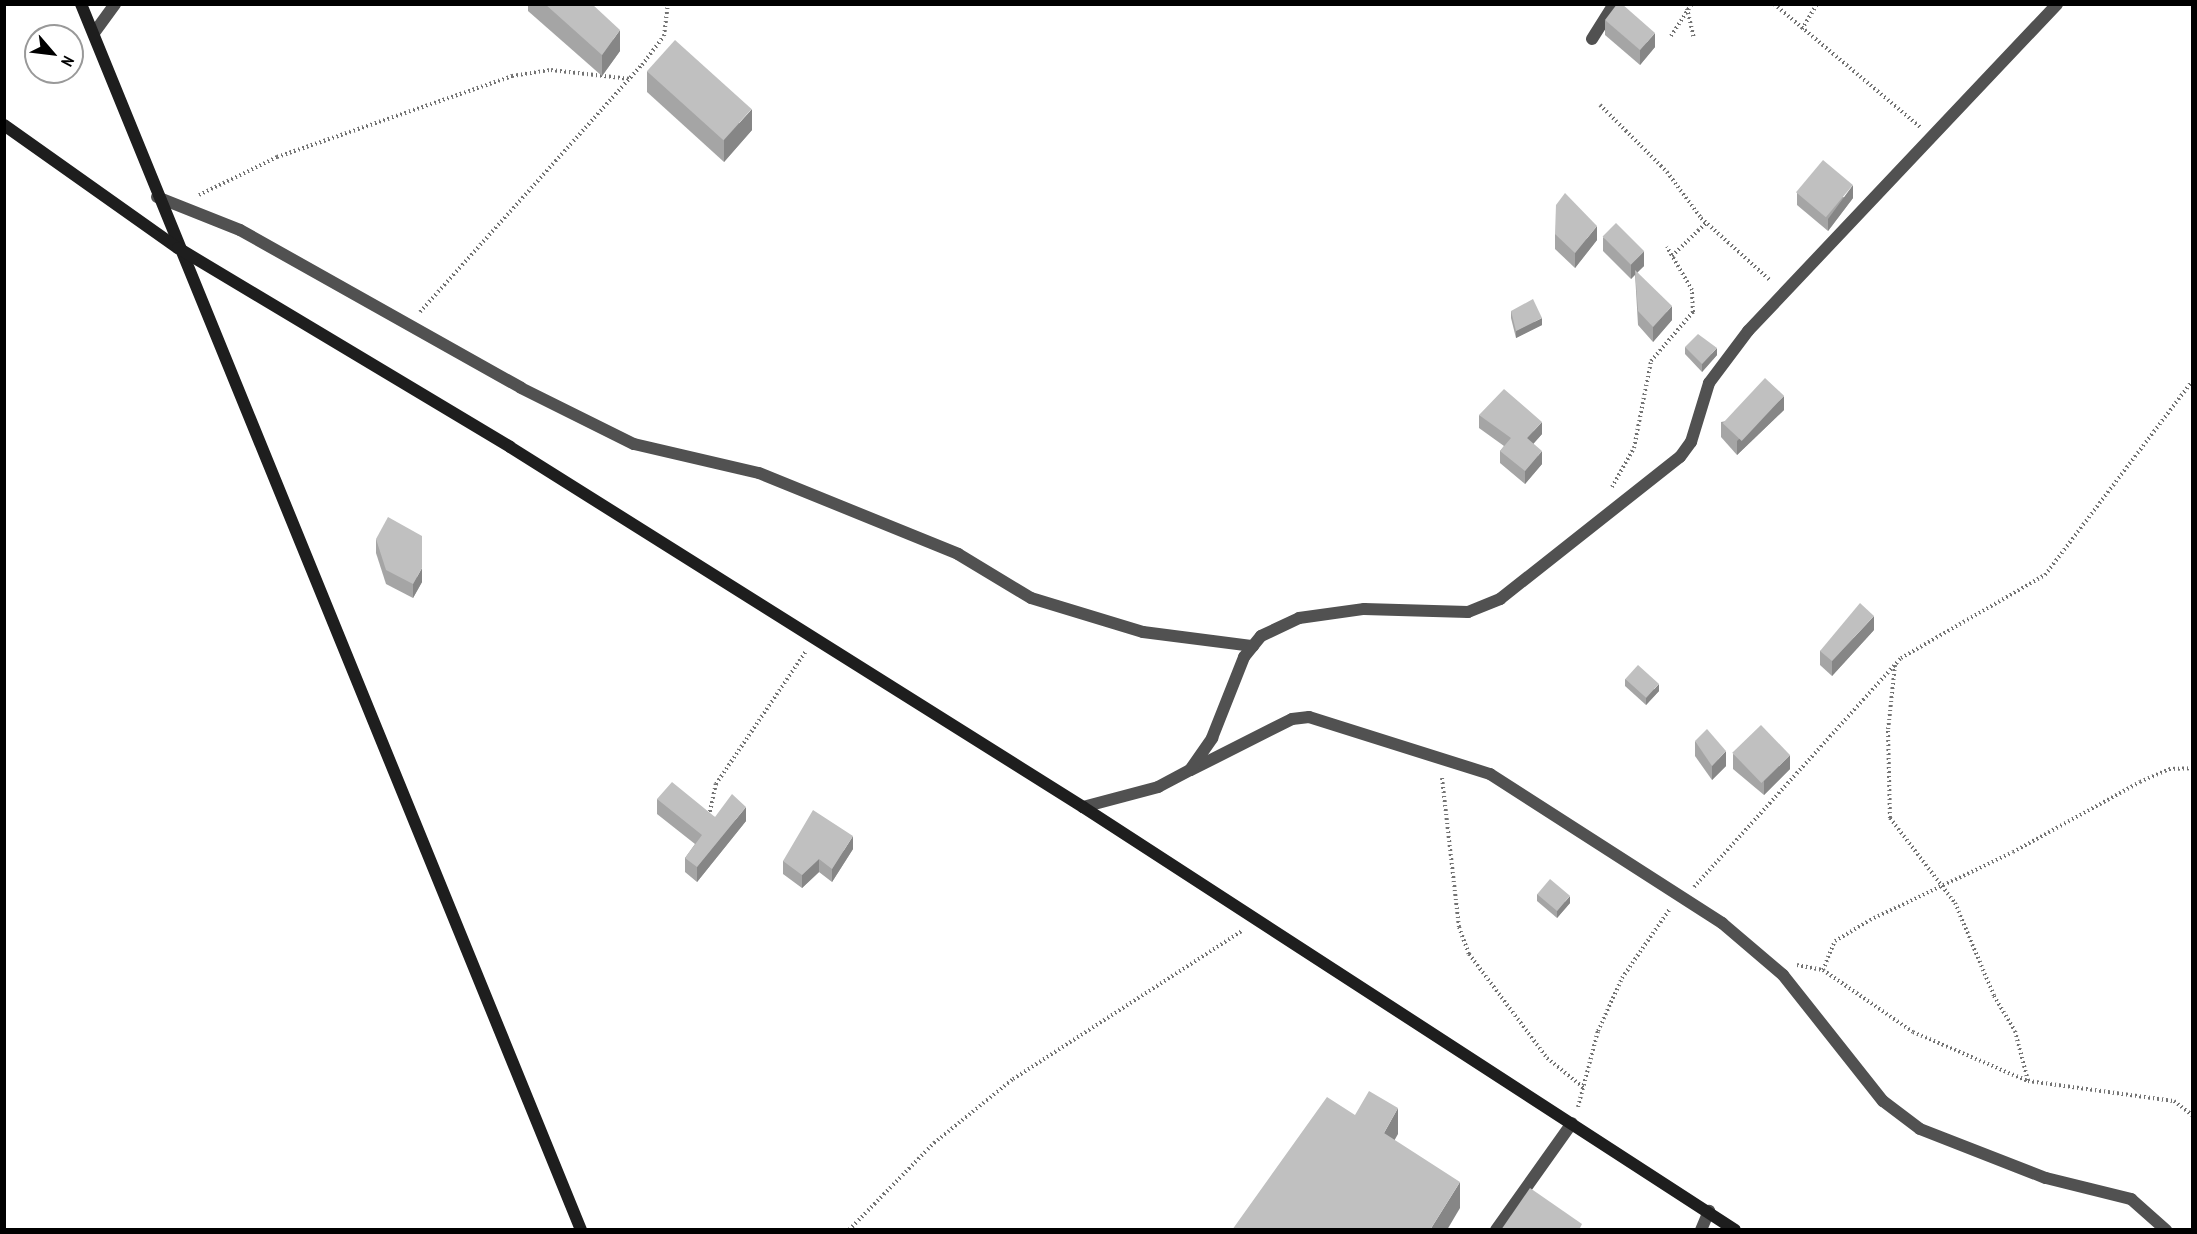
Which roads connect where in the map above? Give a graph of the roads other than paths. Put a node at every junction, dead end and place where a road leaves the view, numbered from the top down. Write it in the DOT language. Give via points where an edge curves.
graph roads {
  1 [pos="81,4"];
  2 [pos="115,4"];
  3 [pos="1614,4"];
  4 [pos="2057,4"];
  5 [pos="94,33"];
  6 [pos="1592,39"];
  7 [pos="4,125"];
  8 [pos="157,197"];
  9 [pos="178,248"];
  10 [pos="1253,646"];
  11 [pos="1190,770"];
  12 [pos="1083,807"];
  13 [pos="1572,1123"];
  14 [pos="1708,1211"];
  15 [pos="581,1230"];
  16 [pos="1496,1230"];
  17 [pos="1701,1230"];
  18 [pos="1735,1230"];
  19 [pos="2166,1230"];
  1 -- 5 [label="street"];
  2 -- 5 [label="street"];
  3 -- 6 [label="street"];
  4 -- 10 [label="street" via="1783,292 1709,383 1685,451 1527,583 1468,612 1364,609 1299,618 1261,636"];
  5 -- 8 [label="street"];
  7 -- 9 [label="street"];
  8 -- 9 [label="street"];
  8 -- 10 [label="street" via="240,230 290,263 521,388 634,444 759,473 958,554 1031,598 1143,632"];
  9 -- 12 [label="street"];
  9 -- 15 [label="street"];
  10 -- 11 [label="street" via="1212,738"];
  11 -- 12 [label="street" via="1158,787"];
  11 -- 19 [label="street" via="1293,719 1308,717 1490,774 1529,795 1722,923 1783,975 1883,1101 1920,1129 2046,1178 2131,1199"];
  12 -- 13 [label="street"];
  13 -- 14 [label="street"];
  13 -- 16 [label="street"];
  14 -- 17 [label="street"];
  14 -- 18 [label="street"];
}
